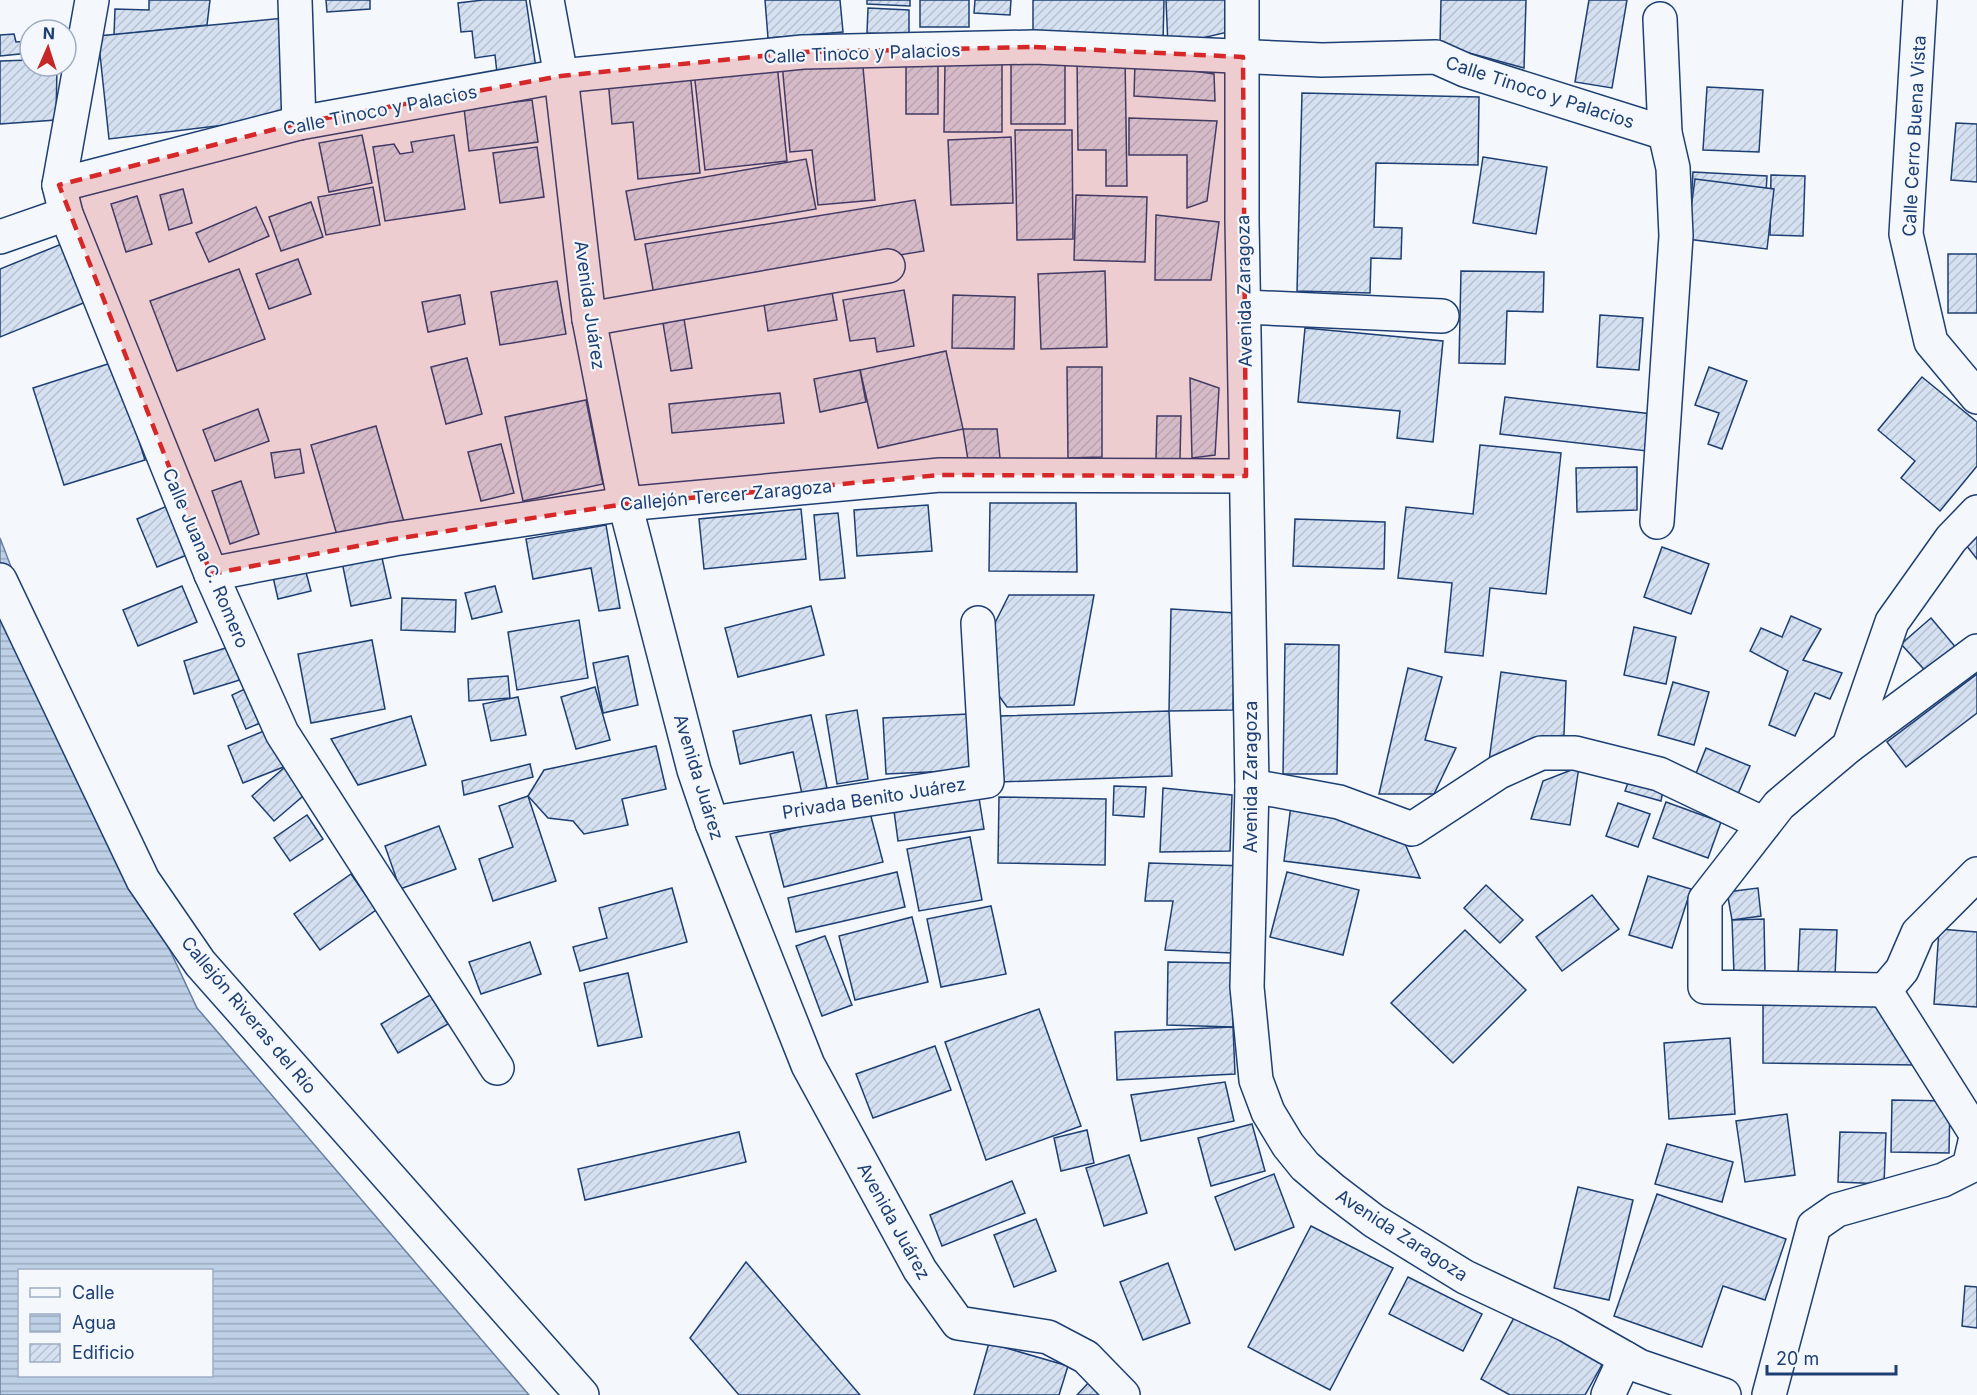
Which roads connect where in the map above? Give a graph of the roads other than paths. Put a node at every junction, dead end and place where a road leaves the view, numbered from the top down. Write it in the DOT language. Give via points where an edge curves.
graph roads {
  1 [pos="92,0"];
  2 [pos="295,0"];
  3 [pos="547,0"];
  4 [pos="1242,0"];
  5 [pos="1920,0"];
  6 [pos="1660,20"];
  7 [pos="1243,57"];
  8 [pos="561,76"];
  9 [pos="299,123"];
  10 [pos="1665,133"];
  11 [pos="62,199"];
  12 [pos="0,237"];
  13 [pos="888,266"];
  14 [pos="1245,307"];
  15 [pos="1442,316"];
  16 [pos="589,319"];
  17 [pos="1977,397"];
  18 [pos="1246,476"];
  19 [pos="625,504"];
  20 [pos="1977,512"];
  21 [pos="1657,522"];
  22 [pos="211,574"];
  23 [pos="0,580"];
  24 [pos="978,623"];
  25 [pos="1977,651"];
  26 [pos="1849,746"];
  27 [pos="1252,786"];
  28 [pos="712,823"];
  29 [pos="1764,824"];
  30 [pos="1977,874"];
  31 [pos="1885,990"];
  32 [pos="497,1068"];
  33 [pos="1976,1134"];
  34 [pos="1625,1358"];
  35 [pos="582,1395"];
  36 [pos="1122,1395"];
  37 [pos="1608,1395"];
  38 [pos="1724,1395"];
  39 [pos="1769,1395"];
  1 -- 11 [label="street"];
  2 -- 9 [label="street"];
  3 -- 8 [label="street, Avenida Juárez"];
  4 -- 7 [label="street, Avenida Zaragoza"];
  5 -- 17 [label="street, Calle Cerro Buena Vista" via="1906,234 1931,342"];
  6 -- 10 [label="street"];
  7 -- 8 [label="street, Calle Tinoco y Palacios" via="1034,47 803,52"];
  7 -- 10 [label="street, Calle Tinoco y Palacios" via="1436,57 1465,70"];
  7 -- 14 [label="street, Avenida Zaragoza"];
  8 -- 9 [label="street, Calle Tinoco y Palacios"];
  8 -- 16 [label="street, Avenida Juárez"];
  9 -- 11 [label="street, Calle Tinoco y Palacios"];
  10 -- 21 [label="street" via="1673,168 1676,236"];
  11 -- 12 [label="street, Calle Tinoco y Palacios"];
  11 -- 22 [label="street, Calle Juana C. Romero"];
  13 -- 16 [label="street"];
  14 -- 15 [label="street"];
  14 -- 18 [label="street, Avenida Zaragoza"];
  16 -- 19 [label="street, Avenida Juárez"];
  18 -- 19 [label="street, Callejón Tercer Zaragoza" via="940,475"];
  18 -- 27 [label="street, Avenida Zaragoza"];
  19 -- 22 [label="street, Callejón Tercer Zaragoza" via="394,539"];
  19 -- 28 [label="street, Avenida Juárez" via="694,770"];
  20 -- 26 [label="street" via="1951,539 1892,622"];
  22 -- 32 [label="street, Calle Juana C. Romero" via="282,733"];
  23 -- 35 [label="street, Callejón Riveras del Río" via="143,880 200,963"];
  24 -- 28 [label="street, Privada Benito Juárez" via="987,781"];
  25 -- 26 [label="street"];
  26 -- 29 [label="street" via="1779,804"];
  27 -- 29 [label="street" via="1339,802 1412,829 1499,772 1530,757 1540,753 1575,753 1659,774"];
  27 -- 34 [label="street, Avenida Zaragoza" via="1247,987 1256,1080 1268,1112 1288,1145 1305,1166 1374,1221 1465,1277 1567,1325"];
  28 -- 36 [label="street, Avenida Juárez" via="808,1065 915,1260 958,1323 1048,1337 1086,1357"];
  29 -- 31 [label="street" via="1705,900 1705,987"];
  30 -- 31 [label="street" via="1918,933 1902,970"];
  31 -- 33 [label="street"];
  33 -- 39 [label="street" via="1969,1167 1943,1180 1837,1210 1814,1226"];
  34 -- 37 [label="street"];
  34 -- 38 [label="street, Avenida Zaragoza"];
}
